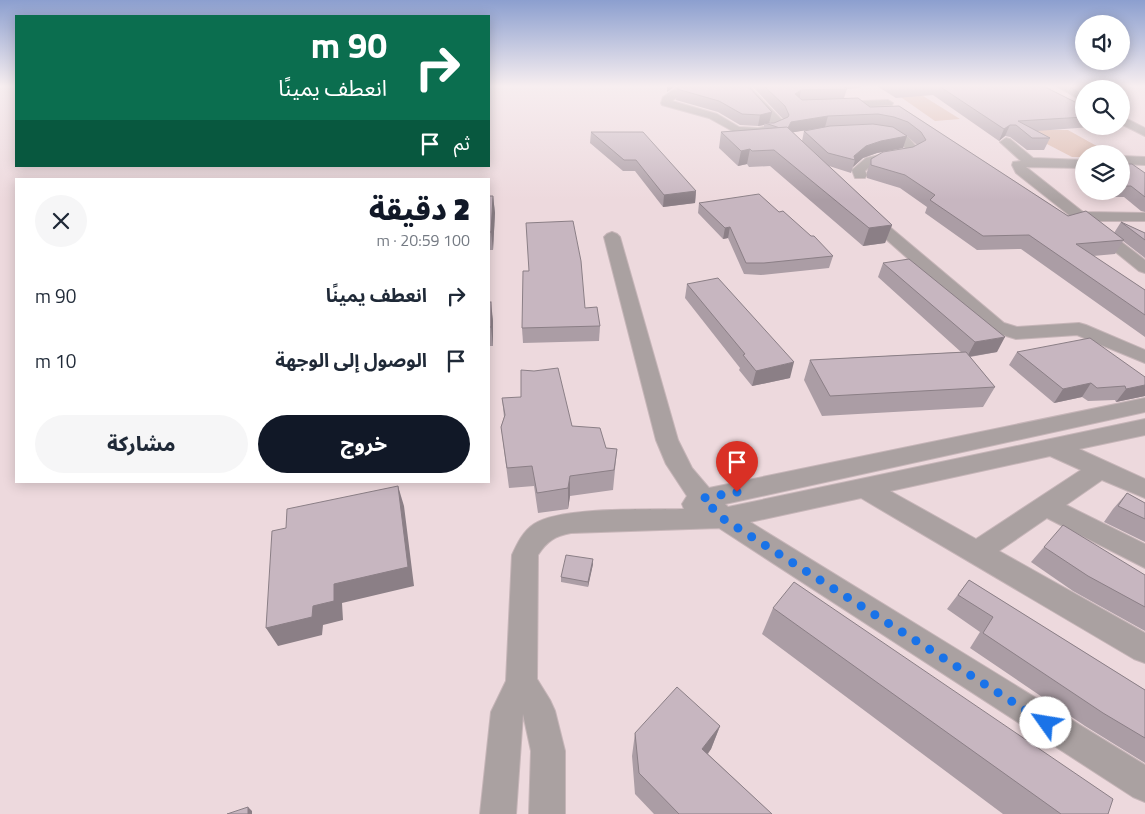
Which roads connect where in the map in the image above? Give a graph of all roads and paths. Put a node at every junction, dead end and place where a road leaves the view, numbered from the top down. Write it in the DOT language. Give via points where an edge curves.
graph roads {
  1 [pos="726,124"];
  2 [pos="778,124"];
  3 [pos="1130,125"];
  4 [pos="863,131"];
  5 [pos="1145,133"];
  6 [pos="1006,142"];
  7 [pos="1075,160"];
  8 [pos="1130,161"];
  9 [pos="1145,161"];
  10 [pos="1075,164"];
  11 [pos="1030,165"];
  12 [pos="1130,166"];
  13 [pos="1141,174"];
  14 [pos="860,175"];
  15 [pos="859,208"];
  16 [pos="1104,217"];
  17 [pos="1145,217"];
  18 [pos="1079,222"];
  19 [pos="1118,228"];
  20 [pos="1145,228"];
  21 [pos="612,237"];
  22 [pos="1145,268"];
  23 [pos="1145,280"];
  24 [pos="1145,357"];
  25 [pos="1145,405"];
  26 [pos="1145,427"];
  27 [pos="1054,448"];
  28 [pos="1101,469"];
  29 [pos="866,489"];
  30 [pos="1145,489"];
  31 [pos="703,498"];
  32 [pos="1045,506"];
  33 [pos="667,518"];
  34 [pos="722,518"];
  35 [pos="977,552"];
  36 [pos="1145,557"];
  37 [pos="1145,649"];
  38 [pos="521,683"];
  39 [pos="1145,785"];
  40 [pos="498,814"];
  41 [pos="547,814"];
  1 -- 2 [label="street" via="736,130 758,131 771,130 779,127"];
  3 -- 5 [label="street"];
  4 -- 14 [label="street" via="892,134 913,147 914,151 878,157 864,163 858,170"];
  6 -- 11 [label="street"];
  7 -- 11 [label="street"];
  8 -- 9 [label="street"];
  10 -- 11 [label="street"];
  11 -- 18 [label="street" via="1016,172"];
  12 -- 13 [label="street"];
  15 -- 24 [label="street" via="997,327 1016,333 1079,329"];
  16 -- 17 [label="street"];
  16 -- 18 [label="street"];
  16 -- 19 [label="street"];
  18 -- 19 [label="street"];
  18 -- 22 [label="street"];
  18 -- 23 [label="street"];
  19 -- 20 [label="street"];
  21 -- 31 [label="street" via="667,440 676,465"];
  25 -- 31 [label="street"];
  26 -- 27 [label="street"];
  27 -- 28 [label="street"];
  27 -- 29 [label="street"];
  28 -- 30 [label="street"];
  28 -- 32 [label="street"];
  29 -- 34 [label="street"];
  29 -- 35 [label="street"];
  31 -- 33 [label="street"];
  31 -- 34 [label="street"];
  32 -- 35 [label="street"];
  32 -- 36 [label="street"];
  33 -- 34 [label="street"];
  33 -- 38 [label="street" via="553,525 531,541 525,555"];
  34 -- 39 [label="street"];
  35 -- 37 [label="street"];
  38 -- 40 [label="street" via="507,712"];
  38 -- 41 [label="street" via="539,711 548,751"];
}
